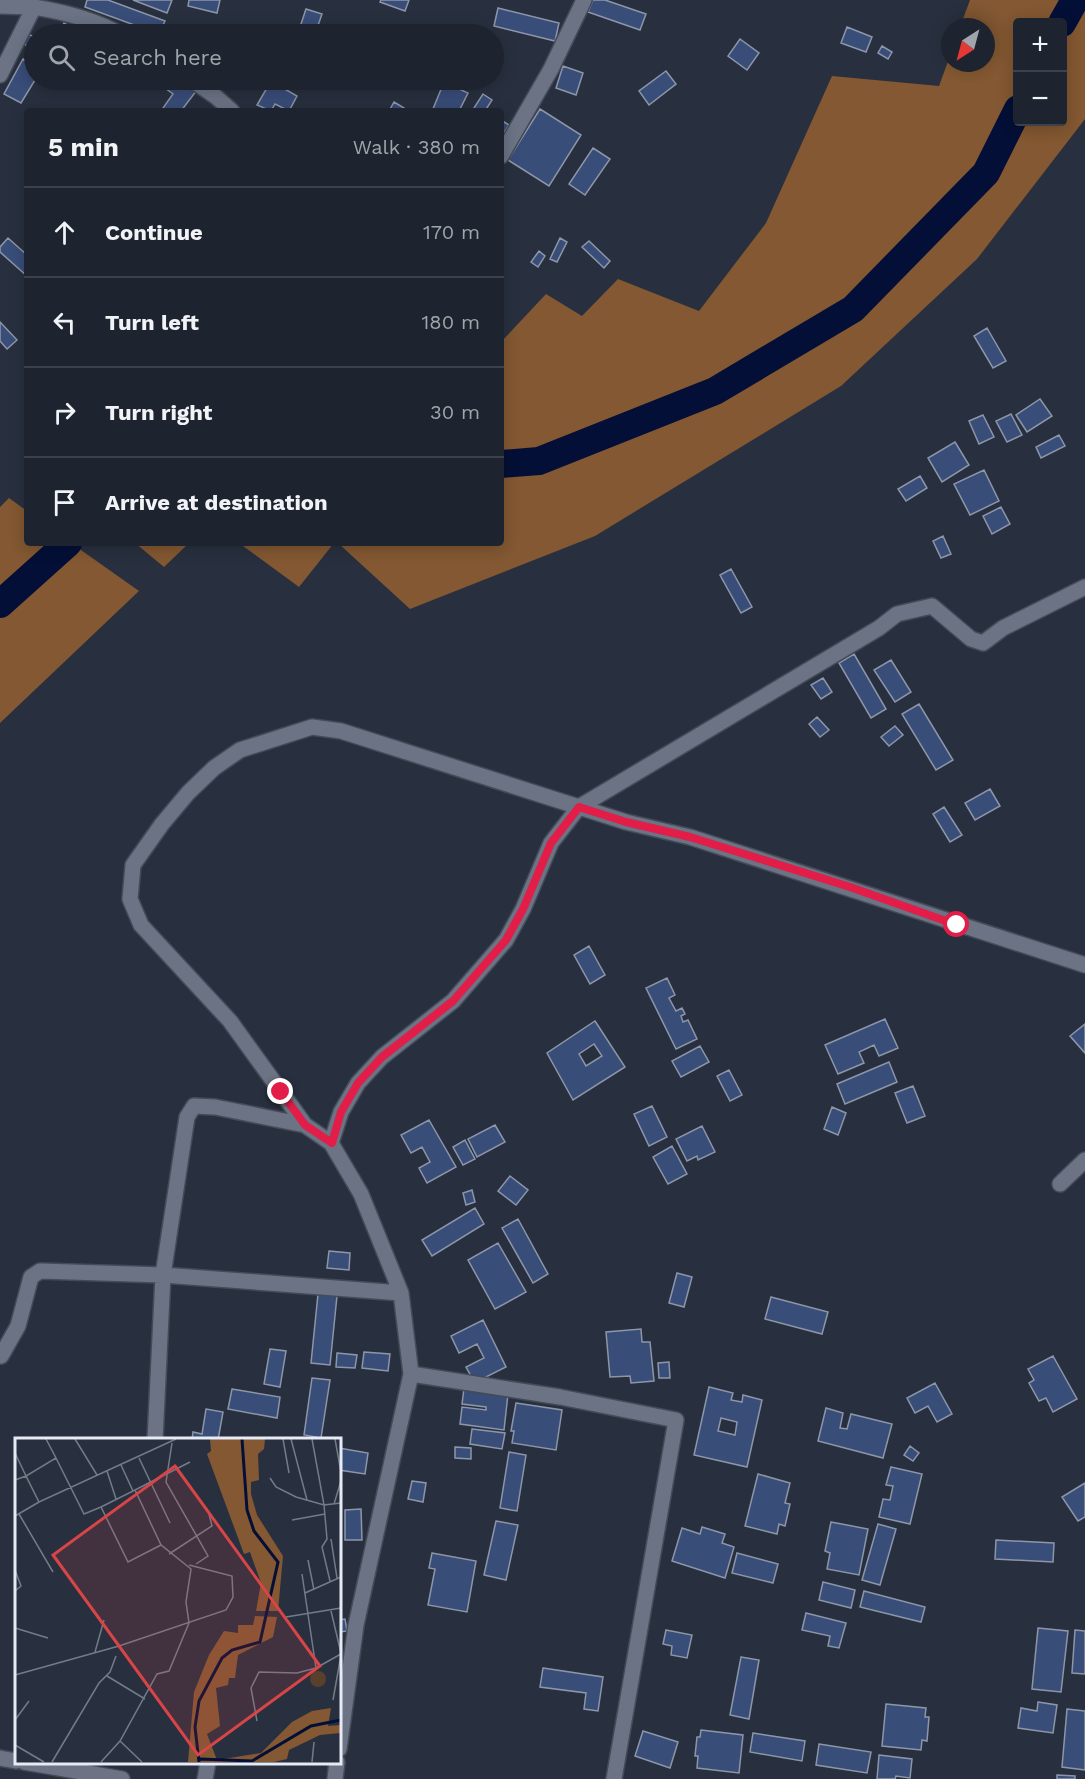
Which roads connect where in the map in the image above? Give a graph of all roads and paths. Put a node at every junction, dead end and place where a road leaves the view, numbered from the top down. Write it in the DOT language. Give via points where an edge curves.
graph roads {
  1 [pos="584,0"];
  2 [pos="0,6"];
  3 [pos="34,7"];
  4 [pos="26,24"];
  5 [pos="100,24"];
  6 [pos="24,27"];
  7 [pos="0,75"];
  8 [pos="206,90"];
  9 [pos="229,108"];
  10 [pos="504,151"];
  11 [pos="1085,587"];
  12 [pos="579,807"];
  13 [pos="1085,965"];
  14 [pos="305,1125"];
  15 [pos="332,1143"];
  16 [pos="1085,1160"];
  17 [pos="1060,1184"];
  18 [pos="163,1275"];
  19 [pos="401,1293"];
  20 [pos="1,1356"];
  21 [pos="411,1374"];
  22 [pos="155,1438"];
  23 [pos="340,1742"];
  24 [pos="0,1758"];
  25 [pos="15,1761"];
  26 [pos="37,1764"];
  27 [pos="208,1764"];
  28 [pos="337,1764"];
  29 [pos="87,1772"];
  30 [pos="122,1779"];
  31 [pos="205,1779"];
  32 [pos="335,1779"];
  33 [pos="614,1779"];
  1 -- 10 [label="street" via="551,69"];
  2 -- 3 [label="street"];
  3 -- 4 [label="street"];
  3 -- 5 [label="street" via="74,14"];
  6 -- 7 [label="street"];
  8 -- 9 [label="street"];
  11 -- 12 [label="street" via="1003,628 983,643 971,639 932,606 897,614"];
  12 -- 13 [label="street" via="690,837"];
  12 -- 14 [label="street" via="341,730 312,727 240,750 188,793 133,865 130,899 141,925 230,1021"];
  12 -- 15 [label="street" via="551,843 506,940 453,1001 382,1057 358,1083 341,1112"];
  14 -- 15 [label="street"];
  14 -- 18 [label="street" via="194,1106 187,1117"];
  15 -- 19 [label="street" via="361,1194"];
  16 -- 17 [label="street"];
  18 -- 19 [label="street"];
  18 -- 20 [label="street" via="40,1271 31,1277 18,1326"];
  18 -- 22 [label="street"];
  19 -- 21 [label="street"];
  21 -- 23 [label="street" via="356,1625"];
  21 -- 33 [label="street" via="676,1420"];
  24 -- 25 [label="street"];
  26 -- 29 [label="street"];
  27 -- 31 [label="street"];
  28 -- 32 [label="street"];
  29 -- 30 [label="street"];
}
